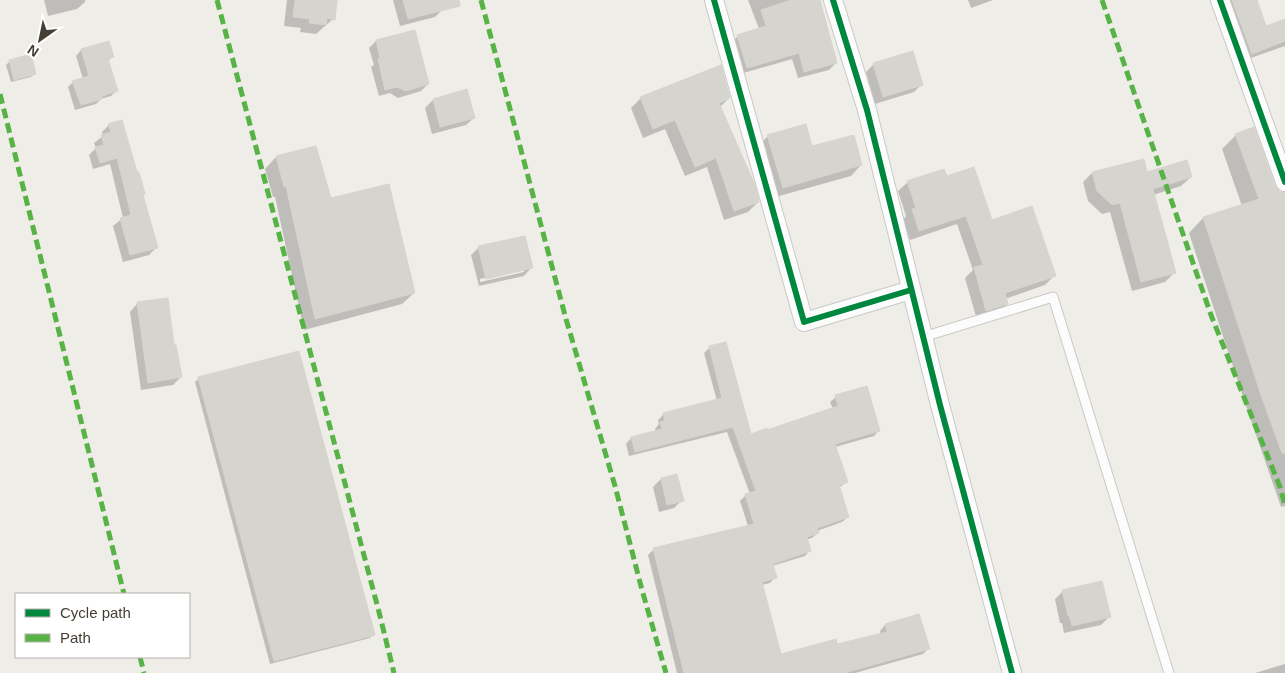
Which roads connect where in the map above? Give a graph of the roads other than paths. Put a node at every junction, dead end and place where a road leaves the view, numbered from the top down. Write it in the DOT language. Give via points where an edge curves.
graph roads {
  1 [pos="714,0"];
  2 [pos="833,0"];
  3 [pos="1220,0"];
  4 [pos="1285,182"];
  5 [pos="911,290"];
  6 [pos="923,337"];
  7 [pos="1012,673"];
  8 [pos="1169,673"];
  1 -- 5 [label="street" via="804,322"];
  2 -- 5 [label="street" via="867,110"];
  3 -- 4 [label="street"];
  5 -- 6 [label="street"];
  6 -- 7 [label="street"];
  6 -- 8 [label="lane" via="1053,297"];
}
